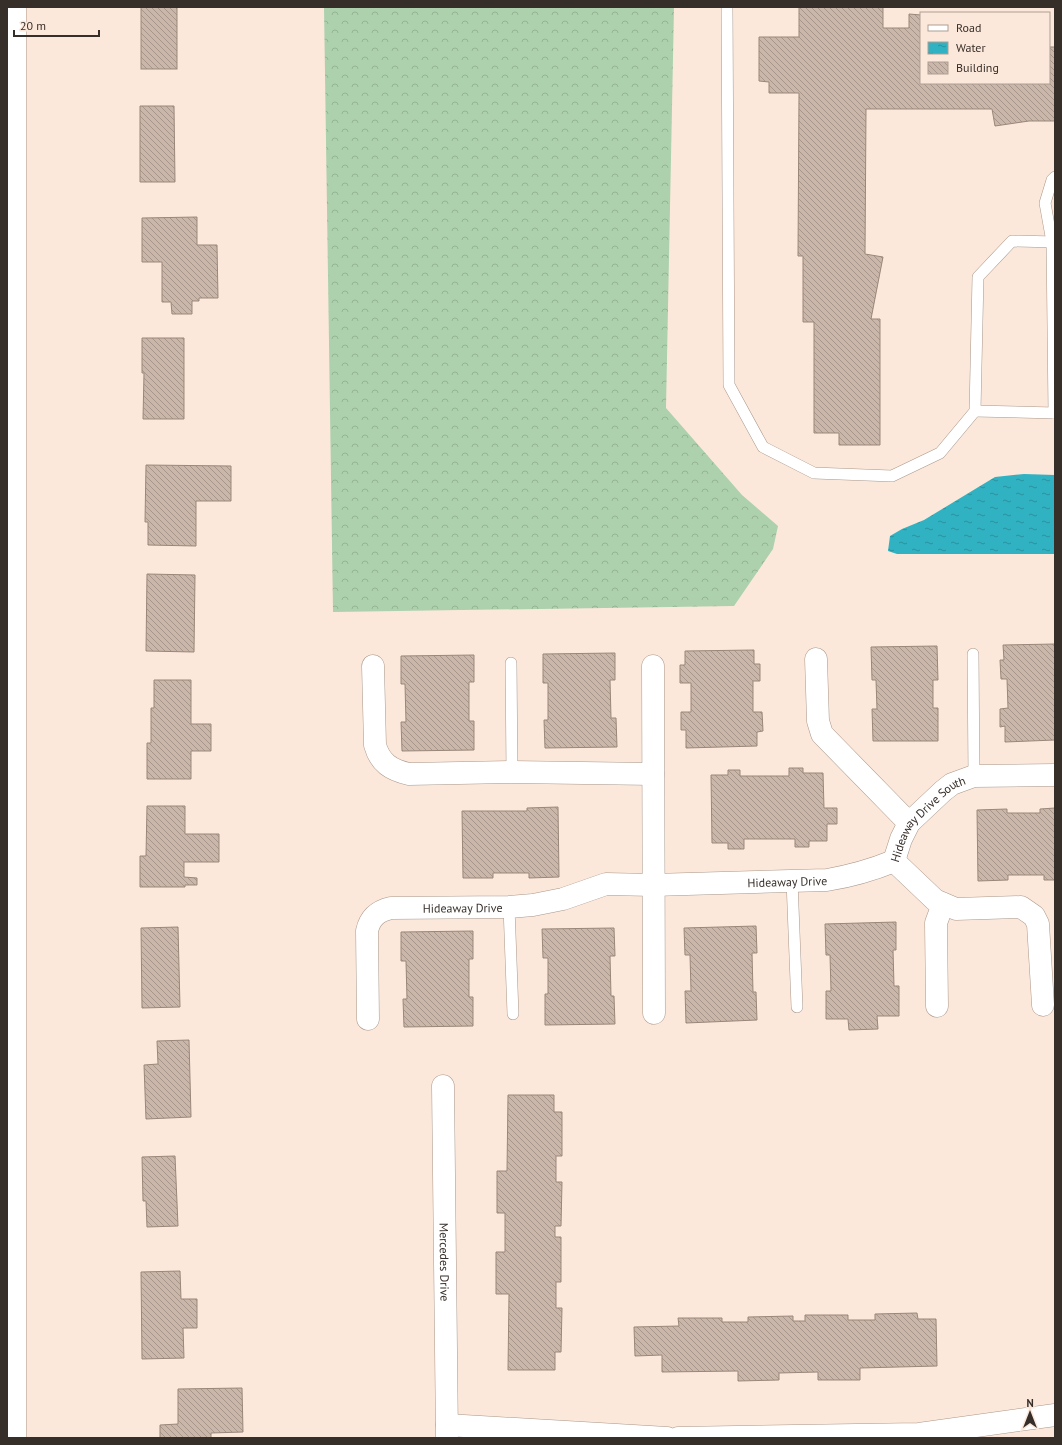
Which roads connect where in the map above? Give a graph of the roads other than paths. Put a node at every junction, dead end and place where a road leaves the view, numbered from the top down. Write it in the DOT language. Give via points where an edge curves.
graph roads {
  1 [pos="15,7"];
  2 [pos="727,7"];
  3 [pos="1055,177"];
  4 [pos="1054,242"];
  5 [pos="975,411"];
  6 [pos="1054,413"];
  7 [pos="973,654"];
  8 [pos="816,659"];
  9 [pos="511,663"];
  10 [pos="373,666"];
  11 [pos="653,666"];
  12 [pos="512,772"];
  13 [pos="653,774"];
  14 [pos="1055,775"];
  15 [pos="974,776"];
  16 [pos="908,823"];
  17 [pos="894,861"];
  18 [pos="792,881"];
  19 [pos="654,884"];
  20 [pos="943,904"];
  21 [pos="509,907"];
  22 [pos="937,1006"];
  23 [pos="1043,1006"];
  24 [pos="797,1007"];
  25 [pos="654,1013"];
  26 [pos="513,1014"];
  27 [pos="368,1019"];
  28 [pos="443,1086"];
  29 [pos="1055,1415"];
  30 [pos="447,1432"];
  31 [pos="16,1438"];
  32 [pos="667,1438"];
  33 [pos="678,1438"];
  1 -- 31 [label="street"];
  2 -- 5 [label="lane" via="729,385 763,447 814,473 892,476 940,453"];
  3 -- 4 [label="lane" via="1045,203"];
  4 -- 5 [label="lane" via="1012,241 978,277"];
  4 -- 6 [label="lane"];
  5 -- 6 [label="lane"];
  7 -- 15 [label="lane"];
  8 -- 16 [label="street" via="818,721 822,734"];
  9 -- 12 [label="lane"];
  10 -- 12 [label="street" via="375,745 377,754 390,767 409,774"];
  11 -- 13 [label="street"];
  12 -- 13 [label="street"];
  13 -- 19 [label="street"];
  14 -- 15 [label="street, Hideaway Drive South"];
  15 -- 16 [label="street, Hideaway Drive South" via="952,784"];
  16 -- 17 [label="street, Hideaway Drive South"];
  17 -- 18 [label="street, Hideaway Drive" via="851,876"];
  17 -- 20 [label="street, Hideaway Drive South" via="935,900"];
  18 -- 19 [label="street, Hideaway Drive"];
  18 -- 24 [label="lane"];
  19 -- 21 [label="street, Hideaway Drive" via="606,884 563,899"];
  19 -- 25 [label="street"];
  20 -- 22 [label="street" via="936,923"];
  20 -- 23 [label="street, Hideaway Drive South" via="956,909 1021,907 1034,916 1038,924"];
  21 -- 26 [label="lane"];
  21 -- 27 [label="street, Hideaway Drive" via="391,908 371,918 367,931"];
  28 -- 30 [label="street, Mercedes Drive"];
  29 -- 33 [label="street" via="920,1434"];
  30 -- 32 [label="street"];
}
